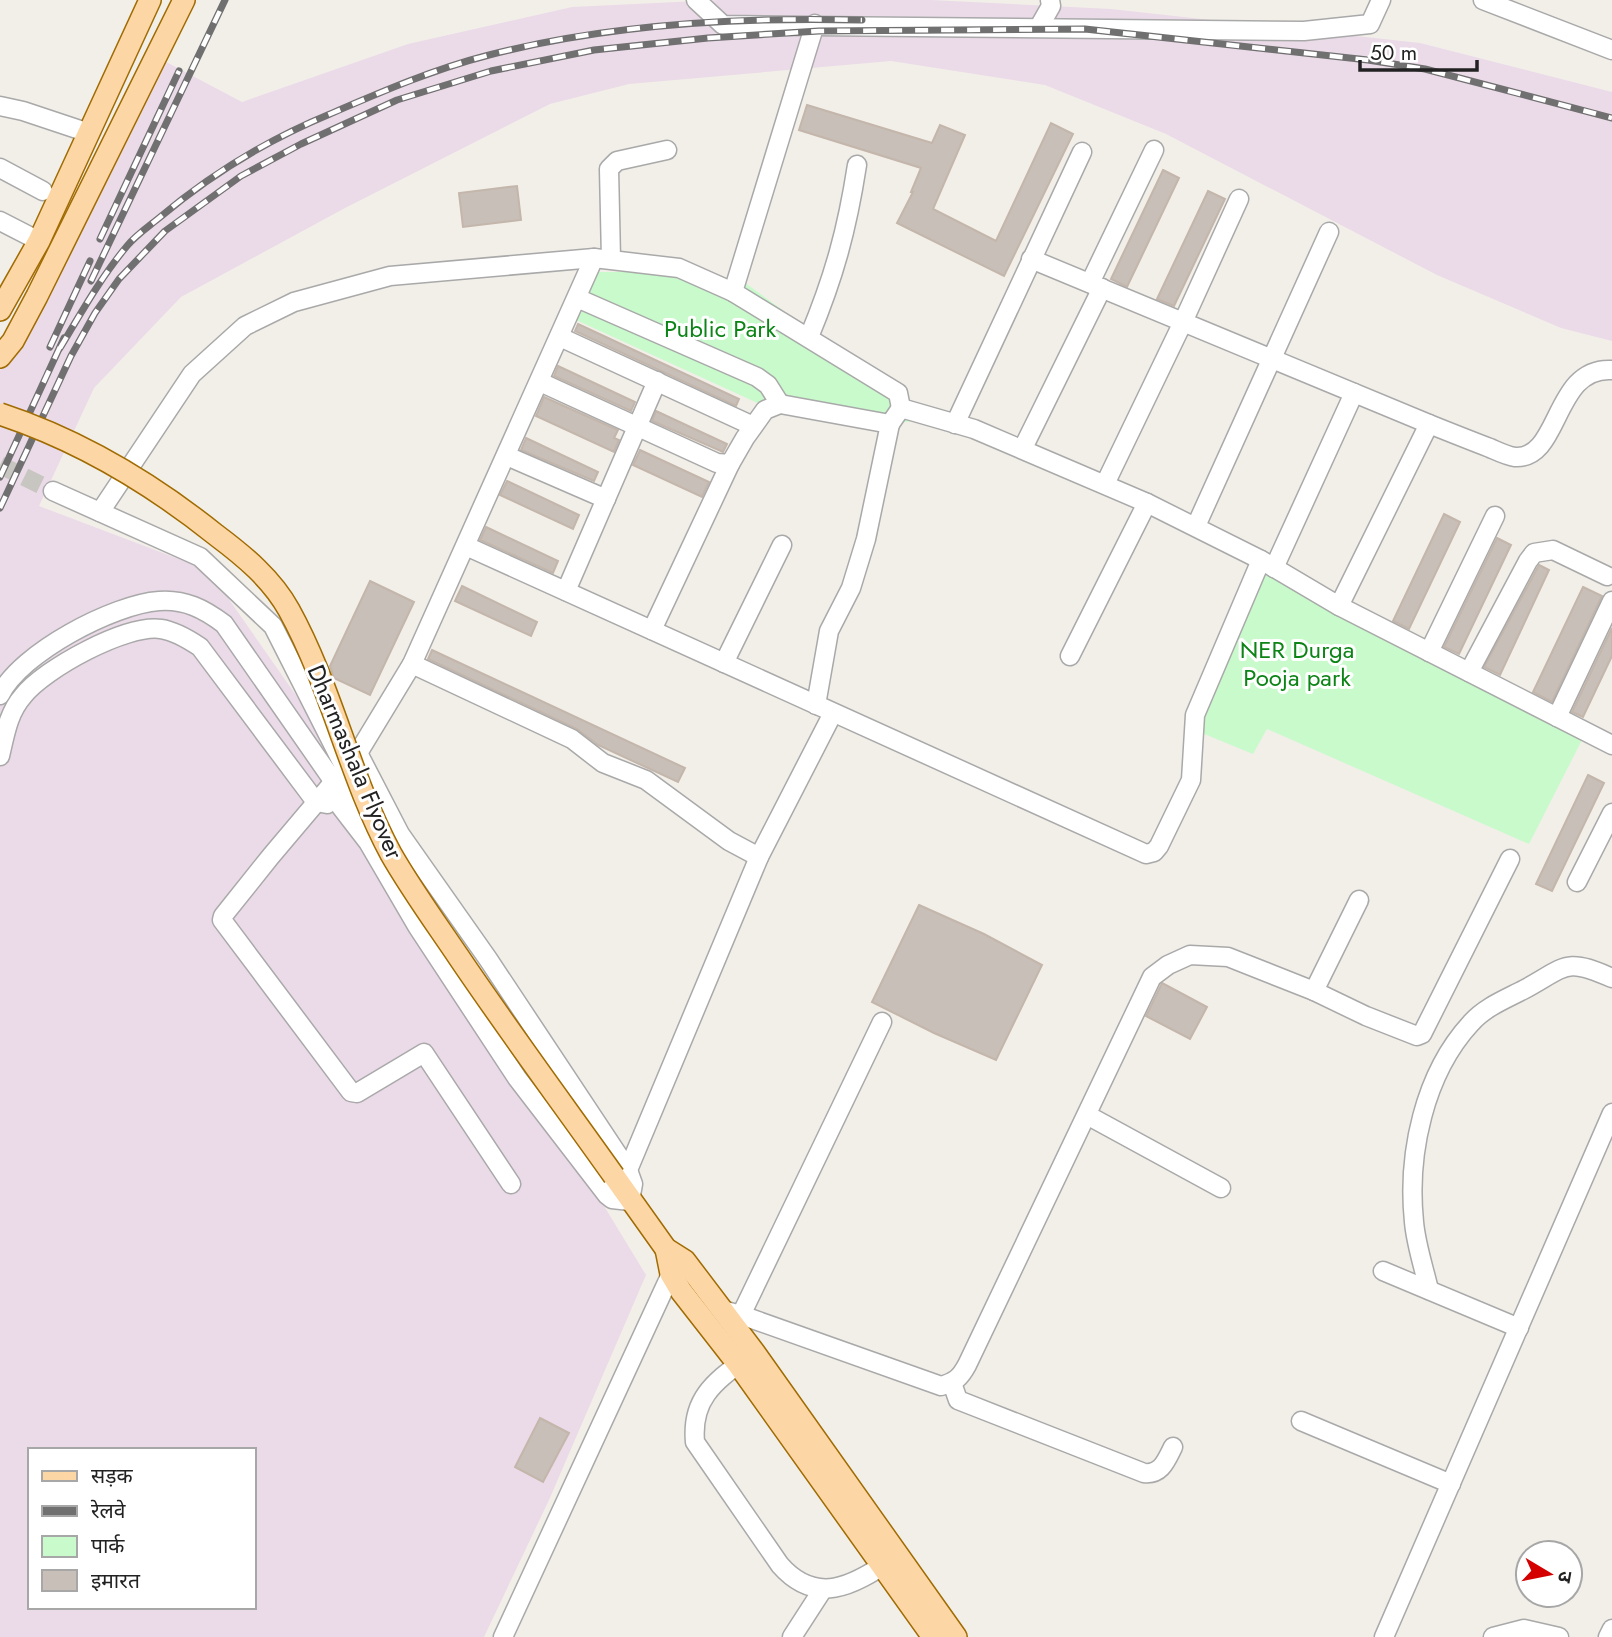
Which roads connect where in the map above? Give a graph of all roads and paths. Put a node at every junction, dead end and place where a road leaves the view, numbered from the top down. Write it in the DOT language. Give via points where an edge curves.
graph roads {
  1 [pos="150,0"];
  2 [pos="184,0"];
  3 [pos="696,0"];
  4 [pos="1050,0"];
  5 [pos="1381,0"];
  6 [pos="1483,0"];
  7 [pos="815,24"];
  8 [pos="1039,27"];
  9 [pos="1612,50"];
  10 [pos="0,106"];
  11 [pos="89,133"];
  12 [pos="667,150"];
  13 [pos="1154,150"];
  14 [pos="1082,152"];
  15 [pos="856,165"];
  16 [pos="0,168"];
  17 [pos="43,191"];
  18 [pos="1239,200"];
  19 [pos="0,221"];
  20 [pos="1329,232"];
  21 [pos="39,241"];
  22 [pos="1031,258"];
  23 [pos="603,259"];
  24 [pos="1096,286"];
  25 [pos="733,292"];
  26 [pos="577,298"];
  27 [pos="0,310"];
  28 [pos="1183,322"];
  29 [pos="560,337"];
  30 [pos="809,337"];
  31 [pos="0,357"];
  32 [pos="1273,360"];
  33 [pos="1612,370"];
  34 [pos="657,381"];
  35 [pos="540,382"];
  36 [pos="1354,393"];
  37 [pos="780,404"];
  38 [pos="901,408"];
  39 [pos="0,414"];
  40 [pos="956,424"];
  41 [pos="1429,424"];
  42 [pos="890,425"];
  43 [pos="754,426"];
  44 [pos="638,427"];
  45 [pos="1023,448"];
  46 [pos="507,456"];
  47 [pos="730,464"];
  48 [pos="1105,484"];
  49 [pos="53,491"];
  50 [pos="606,499"];
  51 [pos="1147,503"];
  52 [pos="100,512"];
  53 [pos="1495,516"];
  54 [pos="1196,526"];
  55 [pos="782,545"];
  56 [pos="466,546"];
  57 [pos="1268,564"];
  58 [pos="1610,575"];
  59 [pos="566,591"];
  60 [pos="1612,601"];
  61 [pos="1339,606"];
  62 [pos="652,630"];
  63 [pos="1429,652"];
  64 [pos="1069,656"];
  65 [pos="724,663"];
  66 [pos="412,664"];
  67 [pos="1469,672"];
  68 [pos="0,695"];
  69 [pos="816,705"];
  70 [pos="833,713"];
  71 [pos="1557,717"];
  72 [pos="1612,746"];
  73 [pos="358,753"];
  74 [pos="0,756"];
  75 [pos="340,775"];
  76 [pos="316,802"];
  77 [pos="341,807"];
  78 [pos="1612,813"];
  79 [pos="368,842"];
  80 [pos="759,857"];
  81 [pos="1510,859"];
  82 [pos="1577,881"];
  83 [pos="1359,900"];
  84 [pos="1612,978"];
  85 [pos="1314,991"];
  86 [pos="882,1022"];
  87 [pos="1612,1113"];
  88 [pos="1087,1115"];
  89 [pos="621,1173"];
  90 [pos="511,1184"];
  91 [pos="1222,1188"];
  92 [pos="630,1201"];
  93 [pos="678,1267"];
  94 [pos="1383,1271"];
  95 [pos="1429,1290"];
  96 [pos="732,1313"];
  97 [pos="1519,1328"];
  98 [pos="746,1358"];
  99 [pos="952,1383"];
  100 [pos="1301,1420"];
  101 [pos="1173,1447"];
  102 [pos="1451,1484"];
  103 [pos="889,1561"];
  104 [pos="823,1589"];
  105 [pos="1612,1629"];
  106 [pos="503,1637"];
  107 [pos="792,1637"];
  108 [pos="933,1637"];
  109 [pos="956,1637"];
  110 [pos="1384,1637"];
  111 [pos="1493,1637"];
  112 [pos="1559,1637"];
  113 [pos="1608,1637"];
  1 -- 11 [label="main road"];
  2 -- 31 [label="main road" via="37,296"];
  3 -- 7 [label="street" via="723,24"];
  4 -- 8 [label="street"];
  5 -- 8 [label="street" via="1370,24 1304,31"];
  6 -- 9 [label="street"];
  7 -- 8 [label="street"];
  7 -- 25 [label="street"];
  10 -- 11 [label="street"];
  11 -- 21 [label="main road"];
  12 -- 23 [label="street" via="617,161 609,169"];
  13 -- 24 [label="street"];
  14 -- 22 [label="street"];
  15 -- 30 [label="street" via="848,223"];
  16 -- 17 [label="street"];
  18 -- 28 [label="street"];
  19 -- 21 [label="street"];
  20 -- 32 [label="street"];
  21 -- 27 [label="main road"];
  22 -- 24 [label="street"];
  22 -- 40 [label="street"];
  23 -- 25 [label="street" via="678,268"];
  23 -- 26 [label="street"];
  23 -- 52 [label="street" via="390,276 293,302 245,326 192,374"];
  24 -- 28 [label="street"];
  24 -- 45 [label="street"];
  25 -- 30 [label="street"];
  26 -- 29 [label="street"];
  26 -- 37 [label="street" via="757,377"];
  28 -- 32 [label="street"];
  28 -- 48 [label="street"];
  29 -- 34 [label="street"];
  29 -- 35 [label="street"];
  30 -- 38 [label="street" via="898,393"];
  32 -- 36 [label="street"];
  32 -- 54 [label="street"];
  33 -- 41 [label="street" via="1598,369 1578,381 1540,448 1530,456 1513,457"];
  34 -- 43 [label="street"];
  34 -- 44 [label="street"];
  35 -- 44 [label="street"];
  35 -- 46 [label="street"];
  36 -- 41 [label="street"];
  36 -- 57 [label="street"];
  37 -- 42 [label="street"];
  37 -- 43 [label="street" via="765,410"];
  38 -- 40 [label="street"];
  38 -- 42 [label="street"];
  39 -- 89 [label="main road, Dharmashala Flyover, bridge" via="79,445 124,471 204,525 271,583 326,690 391,854 475,981"];
  40 -- 45 [label="street"];
  41 -- 61 [label="street"];
  42 -- 69 [label="street" via="866,539 851,588 829,631"];
  43 -- 47 [label="street"];
  44 -- 47 [label="street" via="717,463"];
  44 -- 50 [label="street"];
  45 -- 48 [label="street"];
  46 -- 50 [label="street"];
  46 -- 56 [label="street"];
  47 -- 62 [label="street"];
  48 -- 51 [label="street"];
  49 -- 52 [label="street"];
  50 -- 59 [label="street"];
  51 -- 54 [label="street"];
  51 -- 64 [label="street"];
  52 -- 75 [label="street" via="200,557 273,626"];
  53 -- 63 [label="street"];
  54 -- 57 [label="street"];
  55 -- 65 [label="street"];
  56 -- 59 [label="street"];
  56 -- 66 [label="street"];
  57 -- 61 [label="street"];
  57 -- 70 [label="street" via="1195,715 1191,780 1154,852 1146,854"];
  58 -- 67 [label="street" via="1553,550 1534,553"];
  59 -- 62 [label="street"];
  60 -- 71 [label="street"];
  61 -- 63 [label="street"];
  62 -- 65 [label="street"];
  63 -- 67 [label="street"];
  65 -- 69 [label="street"];
  66 -- 73 [label="street"];
  66 -- 80 [label="street" via="572,739 603,763 646,780 729,841"];
  67 -- 71 [label="street"];
  68 -- 75 [label="street" via="39,652 85,625 137,606 182,602 205,610 224,624"];
  69 -- 70 [label="street"];
  70 -- 80 [label="street"];
  71 -- 72 [label="street"];
  73 -- 75 [label="street"];
  73 -- 89 [label="street" via="400,834 488,959"];
  74 -- 76 [label="street" via="13,710 24,694 87,650 135,630 160,629 200,647"];
  75 -- 76 [label="street"];
  75 -- 77 [label="street"];
  75 -- 79 [label="street"];
  76 -- 77 [label="street"];
  76 -- 90 [label="street" via="223,916 223,924 354,1094 421,1054 427,1055"];
  77 -- 79 [label="street"];
  78 -- 82 [label="street"];
  79 -- 92 [label="street" via="517,1078 607,1195"];
  80 -- 89 [label="street"];
  81 -- 85 [label="street" via="1422,1034 1409,1035"];
  83 -- 85 [label="street"];
  84 -- 95 [label="street" via="1585,966 1569,965 1486,1010 1453,1046 1434,1082 1414,1156 1414,1224"];
  85 -- 88 [label="street" via="1228,957 1190,955 1168,965 1152,977"];
  86 -- 96 [label="street"];
  87 -- 97 [label="street"];
  88 -- 91 [label="street"];
  88 -- 99 [label="street" via="967,1365"];
  89 -- 92 [label="main road, Dharmashala Flyover"];
  92 -- 93 [label="main road, Dharmashala Flyover"];
  93 -- 96 [label="main road"];
  93 -- 98 [label="main road" via="681,1291"];
  93 -- 106 [label="street"];
  94 -- 95 [label="street"];
  95 -- 97 [label="street"];
  96 -- 98 [label="main road"];
  96 -- 99 [label="street" via="941,1386"];
  97 -- 102 [label="street"];
  98 -- 103 [label="main road"];
  98 -- 104 [label="street" via="701,1400 695,1442 790,1577"];
  99 -- 101 [label="street" via="958,1400 1144,1473 1158,1471"];
  100 -- 102 [label="street"];
  102 -- 110 [label="street"];
  103 -- 104 [label="street" via="853,1584"];
  103 -- 108 [label="main road"];
  103 -- 109 [label="main road"];
  104 -- 107 [label="street"];
  105 -- 113 [label="street"];
  111 -- 112 [label="street" via="1524,1629"];
}
